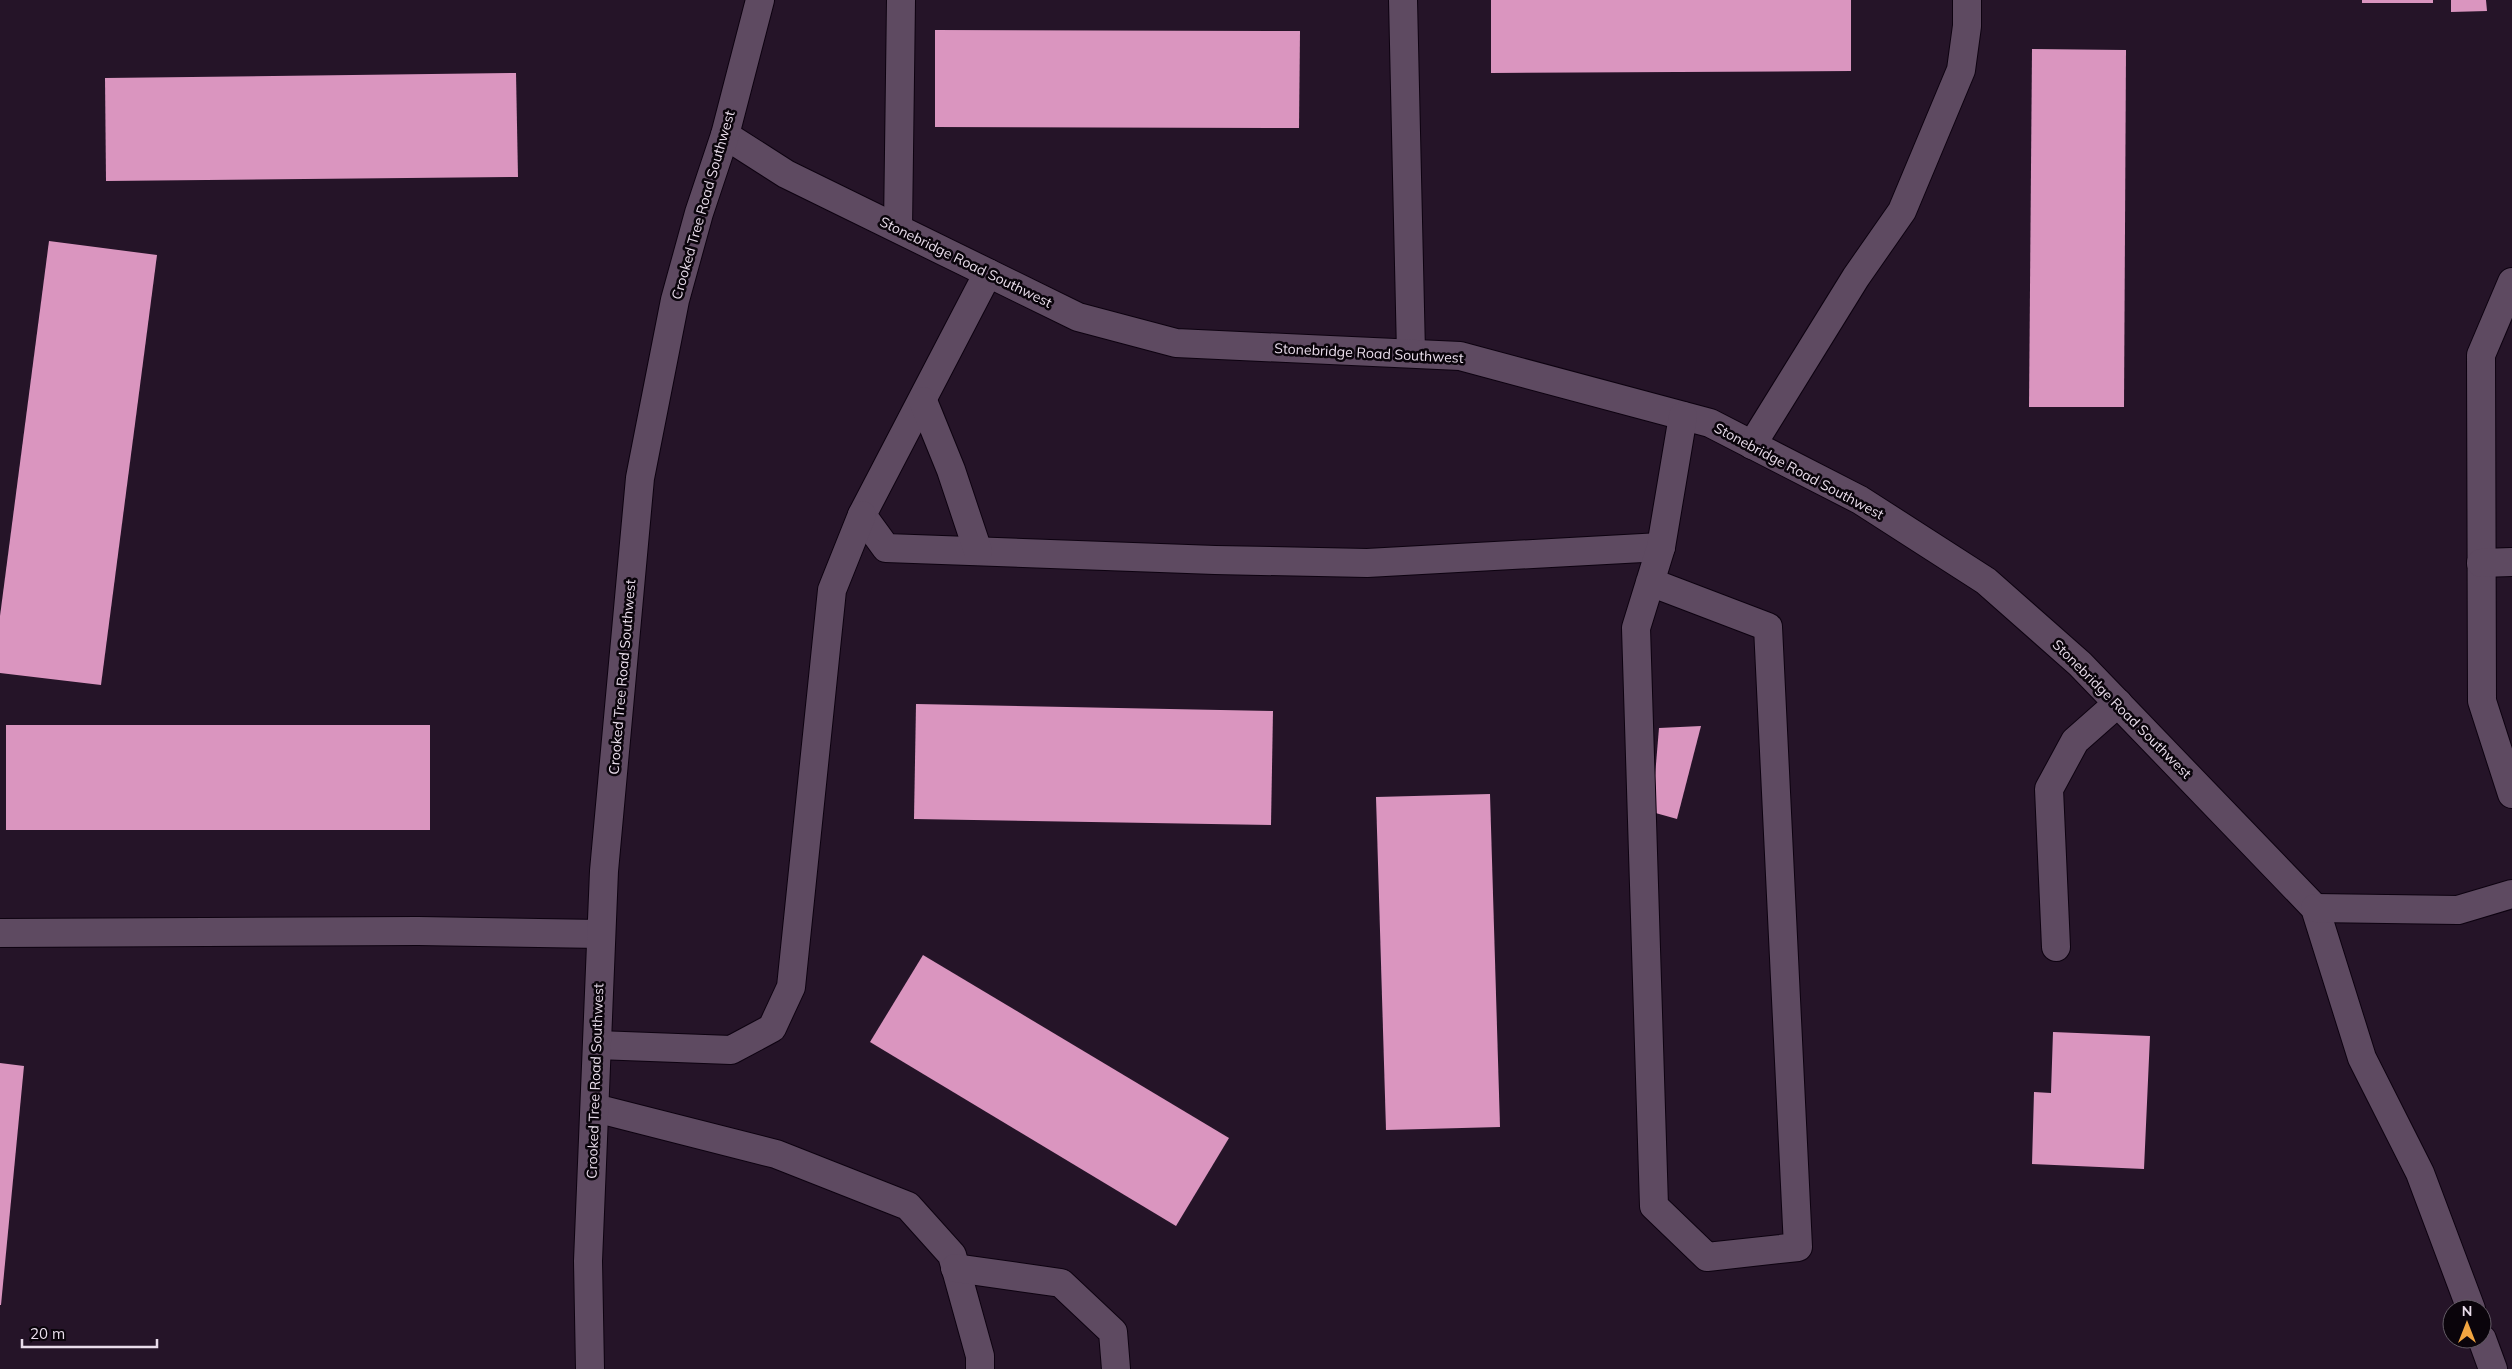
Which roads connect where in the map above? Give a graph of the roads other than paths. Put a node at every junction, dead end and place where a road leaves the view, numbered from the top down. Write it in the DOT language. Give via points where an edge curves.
graph roads {
  1 [pos="760,0"];
  2 [pos="901,0"];
  3 [pos="1404,0"];
  4 [pos="1968,0"];
  5 [pos="725,135"];
  6 [pos="898,228"];
  7 [pos="988,273"];
  8 [pos="2512,282"];
  9 [pos="1411,354"];
  10 [pos="923,401"];
  11 [pos="1684,416"];
  12 [pos="1752,444"];
  13 [pos="862,514"];
  14 [pos="1661,547"];
  15 [pos="978,552"];
  16 [pos="2512,562"];
  17 [pos="2481,564"];
  18 [pos="1650,582"];
  19 [pos="2118,703"];
  20 [pos="2512,794"];
  21 [pos="2512,894"];
  22 [pos="2315,908"];
  23 [pos="0,933"];
  24 [pos="601,934"];
  25 [pos="2056,947"];
  26 [pos="597,1045"];
  27 [pos="594,1108"];
  28 [pos="956,1268"];
  29 [pos="2467,1299"];
  30 [pos="2486,1349"];
  31 [pos="590,1369"];
  32 [pos="980,1369"];
  33 [pos="1116,1369"];
  34 [pos="2493,1369"];
  1 -- 5 [label="street, Crooked Tree Road Southwest"];
  2 -- 6 [label="street"];
  3 -- 9 [label="street"];
  4 -- 12 [label="street" via="1968,26 1961,70 1902,211 1856,277"];
  5 -- 6 [label="street, Stonebridge Road Southwest" via="786,174"];
  5 -- 24 [label="street, Crooked Tree Road Southwest" via="675,300 640,478"];
  6 -- 7 [label="street, Stonebridge Road Southwest"];
  7 -- 9 [label="street, Stonebridge Road Southwest" via="1078,317 1176,343"];
  7 -- 10 [label="street"];
  8 -- 17 [label="street" via="2481,355"];
  9 -- 11 [label="street, Stonebridge Road Southwest" via="1460,356"];
  10 -- 13 [label="street"];
  10 -- 15 [label="street" via="951,470"];
  11 -- 12 [label="street, Stonebridge Road Southwest" via="1710,424"];
  11 -- 14 [label="street"];
  12 -- 19 [label="street, Stonebridge Road Southwest" via="1860,500 1986,581 2080,664"];
  13 -- 15 [label="street" via="886,548"];
  13 -- 26 [label="street" via="832,590 790,987 772,1028 731,1050"];
  14 -- 15 [label="street" via="1367,564"];
  14 -- 18 [label="street"];
  16 -- 17 [label="street"];
  17 -- 20 [label="street" via="2482,701"];
  18 -- 18 [label="street" via="1636,628 1654,1206 1707,1257 1798,1247 1768,628"];
  19 -- 22 [label="street, Stonebridge Road Southwest"];
  19 -- 25 [label="street" via="2075,741 2049,789"];
  21 -- 22 [label="street" via="2458,910"];
  22 -- 29 [label="street, Stonebridge Road Southwest" via="2362,1058 2420,1172"];
  23 -- 24 [label="street" via="418,931"];
  24 -- 26 [label="street, Crooked Tree Road Southwest"];
  26 -- 27 [label="street, Crooked Tree Road Southwest"];
  27 -- 28 [label="street" via="776,1154 908,1206 952,1255"];
  27 -- 31 [label="street, Crooked Tree Road Southwest" via="588,1261"];
  28 -- 32 [label="street" via="980,1356"];
  28 -- 33 [label="street" via="1061,1283 1113,1332"];
  30 -- 34 [label="street"];
}
